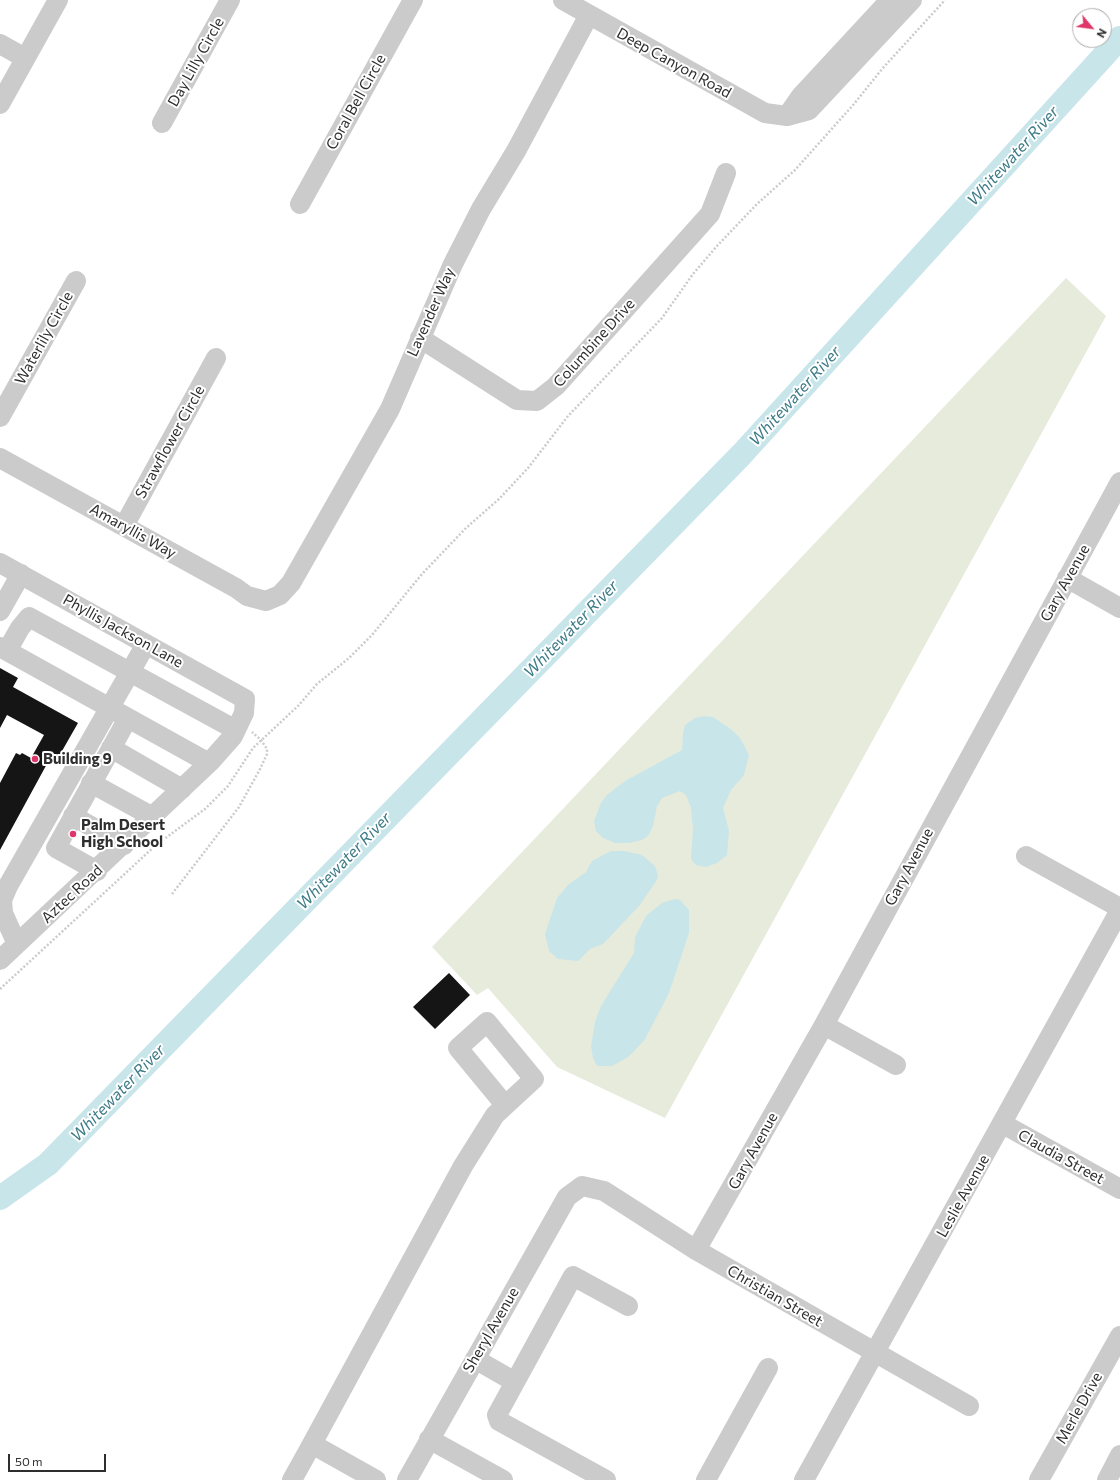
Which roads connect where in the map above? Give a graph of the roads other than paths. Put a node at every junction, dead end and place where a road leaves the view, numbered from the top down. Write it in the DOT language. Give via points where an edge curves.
graph roads {
  1 [pos="58,0"];
  2 [pos="230,0"];
  3 [pos="412,0"];
  4 [pos="563,0"];
  5 [pos="890,0"];
  6 [pos="912,0"];
  7 [pos="589,15"];
  8 [pos="0,44"];
  9 [pos="25,58"];
  10 [pos="0,104"];
  11 [pos="787,116"];
  12 [pos="162,123"];
  13 [pos="726,173"];
  14 [pos="300,204"];
  15 [pos="76,281"];
  16 [pos="420,338"];
  17 [pos="216,358"];
  18 [pos="0,417"];
  19 [pos="0,458"];
  20 [pos="1120,482"];
  21 [pos="124,526"];
  22 [pos="0,563"];
  23 [pos="21,574"];
  24 [pos="1067,578"];
  25 [pos="266,601"];
  26 [pos="1120,608"];
  27 [pos="0,611"];
  28 [pos="146,644"];
  29 [pos="3,649"];
  30 [pos="130,672"];
  31 [pos="245,698"];
  32 [pos="110,708"];
  33 [pos="128,718"];
  34 [pos="236,730"];
  35 [pos="111,748"];
  36 [pos="209,763"];
  37 [pos="91,783"];
  38 [pos="182,789"];
  39 [pos="73,816"];
  40 [pos="153,817"];
  41 [pos="124,845"];
  42 [pos="1026,856"];
  43 [pos="97,870"];
  44 [pos="1120,909"];
  45 [pos="17,944"];
  46 [pos="0,960"];
  47 [pos="824,1025"];
  48 [pos="896,1065"];
  49 [pos="505,1105"];
  50 [pos="1003,1124"];
  51 [pos="582,1186"];
  52 [pos="1120,1189"];
  53 [pos="696,1250"];
  54 [pos="628,1306"];
  55 [pos="1120,1336"];
  56 [pos="874,1353"];
  57 [pos="475,1359"];
  58 [pos="768,1368"];
  59 [pos="515,1382"];
  60 [pos="970,1406"];
  61 [pos="429,1439"];
  62 [pos="312,1444"];
  63 [pos="1120,1455"];
  64 [pos="584,1475"];
  65 [pos="292,1480"];
  66 [pos="376,1480"];
  67 [pos="406,1480"];
  68 [pos="504,1480"];
  69 [pos="606,1480"];
  70 [pos="706,1480"];
  71 [pos="804,1480"];
  72 [pos="1039,1480"];
  73 [pos="1107,1480"];
  1 -- 9 [label="street"];
  2 -- 12 [label="street, Day Lilly Circle"];
  3 -- 14 [label="street, Coral Bell Circle"];
  4 -- 7 [label="street, Deep Canyon Road"];
  5 -- 11 [label="street" via="801,96"];
  6 -- 11 [label="street" via="809,110"];
  7 -- 11 [label="street, Deep Canyon Road" via="765,114"];
  7 -- 16 [label="street, Lavender Way" via="478,216"];
  8 -- 9 [label="street"];
  9 -- 10 [label="street"];
  13 -- 16 [label="street, Columbine Drive" via="710,214 556,386 536,401 517,400"];
  15 -- 18 [label="street, Waterlily Circle"];
  16 -- 25 [label="street, Lavender Way" via="390,409 294,577 280,595"];
  17 -- 21 [label="street, Strawflower Circle"];
  19 -- 21 [label="street, Amaryllis Way"];
  20 -- 24 [label="street, Gary Avenue"];
  21 -- 25 [label="street, Amaryllis Way" via="248,596"];
  22 -- 23 [label="street, Phyllis Jackson Lane"];
  23 -- 27 [label="street"];
  23 -- 28 [label="street, Phyllis Jackson Lane"];
  24 -- 26 [label="street"];
  24 -- 47 [label="street, Gary Avenue"];
  28 -- 30 [label="street"];
  28 -- 31 [label="street, Phyllis Jackson Lane"];
  29 -- 30 [label="street" via="29,617"];
  29 -- 32 [label="street"];
  30 -- 32 [label="street"];
  30 -- 34 [label="street"];
  31 -- 34 [label="street, Aztec Road" via="244,713"];
  32 -- 33 [label="street"];
  32 -- 45 [label="street" via="2,900 3,913"];
  33 -- 35 [label="street"];
  33 -- 36 [label="street"];
  34 -- 36 [label="street, Aztec Road"];
  35 -- 37 [label="street"];
  35 -- 38 [label="street"];
  36 -- 38 [label="street, Aztec Road"];
  37 -- 39 [label="street"];
  37 -- 40 [label="street"];
  38 -- 40 [label="street, Aztec Road"];
  39 -- 41 [label="street"];
  39 -- 43 [label="street" via="56,848"];
  40 -- 41 [label="street, Aztec Road"];
  41 -- 43 [label="street, Aztec Road"];
  42 -- 44 [label="street"];
  43 -- 45 [label="street, Aztec Road"];
  44 -- 50 [label="street, Leslie Avenue"];
  45 -- 46 [label="street, Aztec Road"];
  47 -- 48 [label="street"];
  47 -- 53 [label="street, Gary Avenue"];
  49 -- 62 [label="street" via="495,1115 463,1166"];
  50 -- 52 [label="street, Claudia Street"];
  50 -- 56 [label="street, Leslie Avenue"];
  51 -- 53 [label="street, Christian Street" via="604,1191"];
  51 -- 57 [label="street, Sheryl Avenue" via="567,1197"];
  53 -- 56 [label="street, Christian Street"];
  54 -- 59 [label="street" via="573,1276"];
  55 -- 72 [label="street, Merle Drive"];
  56 -- 60 [label="street, Christian Street"];
  56 -- 71 [label="street, Leslie Avenue"];
  57 -- 59 [label="street"];
  57 -- 61 [label="street, Sheryl Avenue"];
  58 -- 70 [label="street"];
  59 -- 64 [label="street" via="497,1419"];
  61 -- 67 [label="street, Sheryl Avenue"];
  61 -- 68 [label="street"];
  62 -- 65 [label="street"];
  62 -- 66 [label="street"];
  63 -- 73 [label="street"];
  64 -- 69 [label="street"];
}
